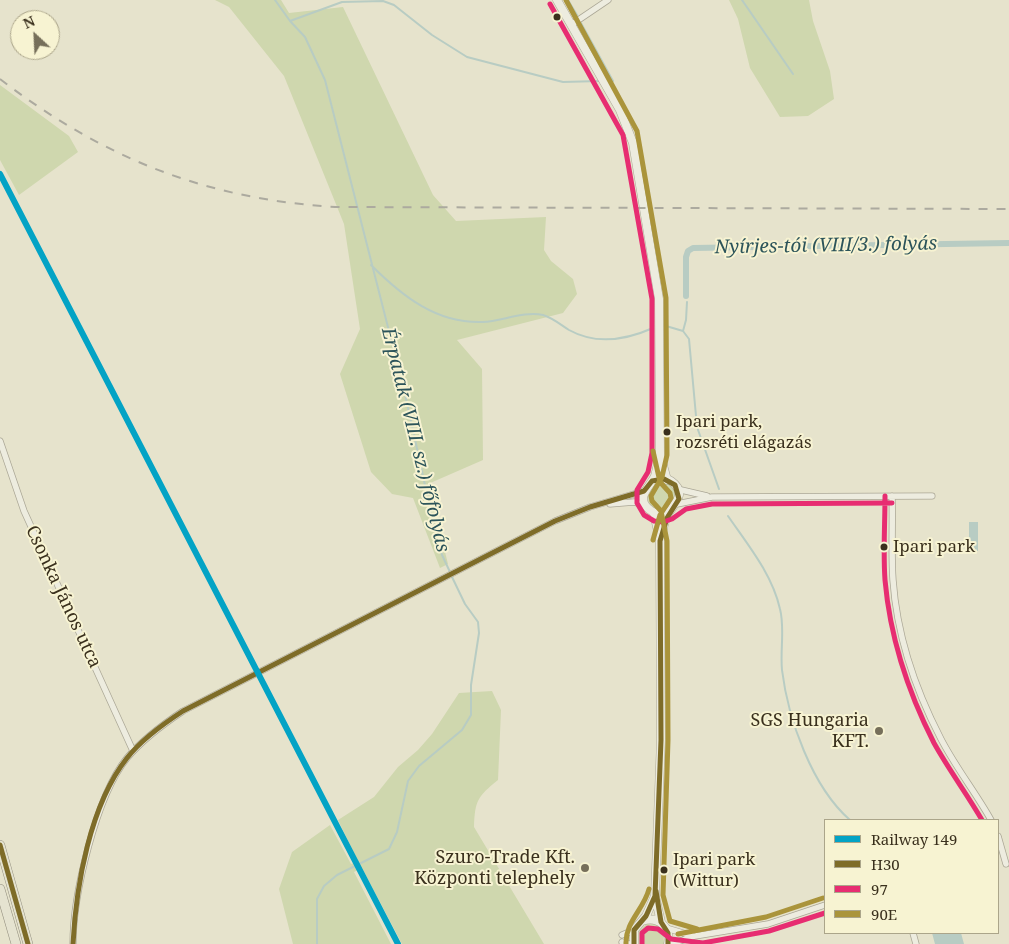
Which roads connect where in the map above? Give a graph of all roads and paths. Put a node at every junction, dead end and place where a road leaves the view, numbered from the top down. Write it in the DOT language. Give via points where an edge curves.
graph roads {
  1 [pos="557,0"];
  2 [pos="608,0"];
  3 [pos="571,25"];
  4 [pos="0,441"];
  5 [pos="660,454"];
  6 [pos="667,480"];
  7 [pos="652,481"];
  8 [pos="677,489"];
  9 [pos="644,491"];
  10 [pos="892,496"];
  11 [pos="932,496"];
  12 [pos="712,497"];
  13 [pos="677,504"];
  14 [pos="596,505"];
  15 [pos="645,505"];
  16 [pos="669,512"];
  17 [pos="654,513"];
  18 [pos="660,542"];
  19 [pos="133,751"];
  20 [pos="991,819"];
  21 [pos="999,839"];
  22 [pos="0,845"];
  23 [pos="1008,864"];
  24 [pos="0,889"];
  25 [pos="655,896"];
  26 [pos="824,905"];
  27 [pos="642,922"];
  28 [pos="664,925"];
  29 [pos="634,930"];
  30 [pos="695,936"];
  31 [pos="16,944"];
  32 [pos="28,944"];
  33 [pos="73,944"];
  34 [pos="629,944"];
  35 [pos="634,944"];
  36 [pos="668,944"];
  37 [pos="671,944"];
  1 -- 3 [label="street"];
  2 -- 3 [label="street"];
  3 -- 5 [label="street" via="623,117 633,143 659,300"];
  4 -- 19 [label="street, Csonka János utca" via="24,511"];
  5 -- 6 [label="street"];
  5 -- 7 [label="street"];
  6 -- 7 [label="street"];
  6 -- 8 [label="street"];
  7 -- 9 [label="street"];
  8 -- 12 [label="street"];
  8 -- 13 [label="street"];
  9 -- 14 [label="street"];
  9 -- 15 [label="street"];
  10 -- 11 [label="street"];
  10 -- 12 [label="street"];
  10 -- 20 [label="street" via="893,580 907,658 923,703 942,741"];
  12 -- 13 [label="street"];
  13 -- 16 [label="street"];
  14 -- 15 [label="street" via="634,502"];
  14 -- 19 [label="street" via="555,521 183,711"];
  15 -- 17 [label="street"];
  16 -- 17 [label="street"];
  16 -- 18 [label="street"];
  17 -- 18 [label="street"];
  18 -- 25 [label="street" via="661,740"];
  19 -- 33 [label="street" via="107,792 93,836 79,896"];
  21 -- 23 [label="street"];
  22 -- 32 [label="main road"];
  24 -- 31 [label="main road"];
  25 -- 27 [label="street"];
  25 -- 28 [label="street"];
  26 -- 30 [label="street" via="768,924"];
  27 -- 28 [label="street" via="652,919"];
  27 -- 29 [label="street"];
  28 -- 30 [label="street"];
  28 -- 36 [label="street"];
  29 -- 34 [label="street" via="622,938"];
  29 -- 35 [label="street"];
  30 -- 37 [label="street"];
}
